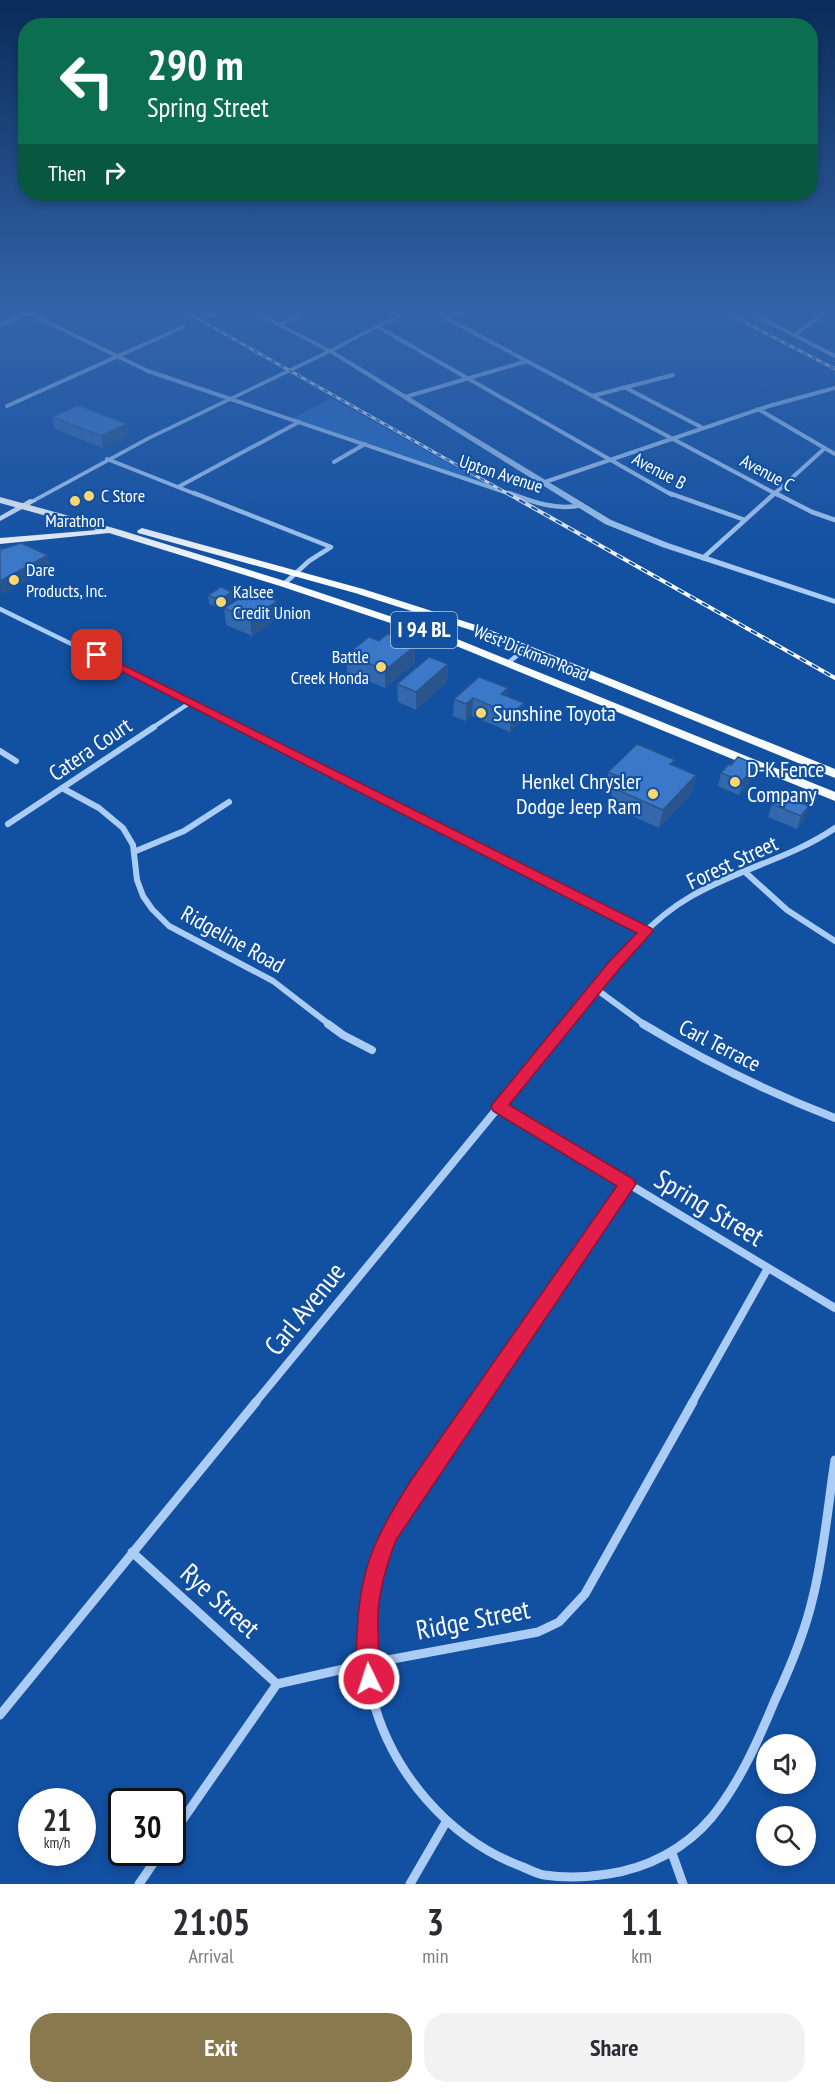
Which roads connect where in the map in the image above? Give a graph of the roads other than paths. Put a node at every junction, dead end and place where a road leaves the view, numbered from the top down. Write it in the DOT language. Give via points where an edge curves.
graph roads {
  1 [pos="23,399"];
  2 [pos="230,399"];
  3 [pos="407,399"];
  4 [pos="503,399"];
  5 [pos="597,399"];
  6 [pos="647,399"];
  7 [pos="795,399"];
  8 [pos="7,406"];
  9 [pos="758,409"];
  10 [pos="299,422"];
  11 [pos="703,428"];
  12 [pos="671,438"];
  13 [pos="365,444"];
  14 [pos="825,448"];
  15 [pos="835,454"];
  16 [pos="107,459"];
  17 [pos="610,460"];
  18 [pos="333,462"];
  19 [pos="545,482"];
  20 [pos="178,487"];
  21 [pos="0,492"];
  22 [pos="774,493"];
  23 [pos="0,500"];
  24 [pos="29,504"];
  25 [pos="582,505"];
  26 [pos="0,519"];
  27 [pos="745,520"];
  28 [pos="835,520"];
  29 [pos="113,531"];
  30 [pos="135,534"];
  31 [pos="0,543"];
  32 [pos="703,558"];
  33 [pos="297,573"];
  34 [pos="284,584"];
  35 [pos="835,602"];
  36 [pos="0,609"];
  37 [pos="526,648"];
  38 [pos="508,663"];
  39 [pos="191,702"];
  40 [pos="0,751"];
  41 [pos="16,761"];
  42 [pos="835,774"];
  43 [pos="62,788"];
  44 [pos="835,797"];
  45 [pos="229,802"];
  46 [pos="8,824"];
  47 [pos="835,828"];
  48 [pos="136,851"];
  49 [pos="745,872"];
  50 [pos="646,931"];
  51 [pos="835,941"];
  52 [pos="596,989"];
  53 [pos="372,1050"];
  54 [pos="499,1106"];
  55 [pos="835,1118"];
  56 [pos="627,1184"];
  57 [pos="768,1268"];
  58 [pos="835,1308"];
  59 [pos="835,1460"];
  60 [pos="132,1552"];
  61 [pos="366,1664"];
  62 [pos="277,1684"];
  63 [pos="0,1715"];
  64 [pos="186,1815"];
  65 [pos="446,1821"];
  66 [pos="672,1853"];
  67 [pos="151,1866"];
  68 [pos="139,1884"];
  69 [pos="410,1884"];
  70 [pos="683,1884"];
  1 -- 8 [label="street"];
  2 -- 10 [label="street, Upton Avenue"];
  2 -- 16 [label="street"];
  3 -- 19 [label="street"];
  4 -- 17 [label="street, Avenue B"];
  5 -- 12 [label="street, Avenue C"];
  6 -- 11 [label="street"];
  7 -- 9 [label="street"];
  9 -- 11 [label="street"];
  9 -- 14 [label="street"];
  10 -- 13 [label="street, Upton Avenue"];
  10 -- 20 [label="street"];
  11 -- 12 [label="street"];
  12 -- 17 [label="street"];
  12 -- 22 [label="street, Avenue C"];
  13 -- 18 [label="street"];
  13 -- 25 [label="street, Upton Avenue" via="540,504 568,508"];
  14 -- 15 [label="street"];
  14 -- 22 [label="street"];
  16 -- 20 [label="street"];
  16 -- 24 [label="street"];
  17 -- 19 [label="street"];
  17 -- 27 [label="street, Avenue B" via="680,499"];
  19 -- 25 [label="street"];
  20 -- 33 [label="street" via="331,547"];
  21 -- 24 [label="main road, West Dickman Road / I 94 BL"];
  22 -- 27 [label="street"];
  22 -- 28 [label="street, Avenue C"];
  23 -- 24 [label="main road, West Dickman Road / I 94 BL"];
  24 -- 26 [label="main road"];
  24 -- 29 [label="main road, West Dickman Road / I 94 BL"];
  24 -- 30 [label="main road, West Dickman Road / I 94 BL"];
  25 -- 32 [label="street" via="634,534"];
  27 -- 32 [label="street"];
  29 -- 30 [label="main road, West Dickman Road / I 94 BL"];
  29 -- 31 [label="main road"];
  30 -- 31 [label="main road"];
  30 -- 33 [label="main road, West Dickman Road / I 94 BL"];
  30 -- 34 [label="main road, West Dickman Road / I 94 BL"];
  32 -- 35 [label="street"];
  33 -- 34 [label="street"];
  33 -- 37 [label="main road, West Dickman Road / I 94 BL" via="423,611"];
  34 -- 38 [label="main road, West Dickman Road / I 94 BL"];
  36 -- 39 [label="street"];
  37 -- 38 [label="street"];
  37 -- 42 [label="main road, West Dickman Road / I 94 BL"];
  38 -- 44 [label="main road, West Dickman Road / I 94 BL"];
  39 -- 43 [label="street, Catera Court"];
  39 -- 50 [label="street"];
  40 -- 41 [label="street"];
  43 -- 46 [label="street, Catera Court"];
  43 -- 48 [label="street, Ridgeline Road" via="115,820 131,838"];
  45 -- 48 [label="street" via="177,837"];
  47 -- 49 [label="street, Forest Street" via="808,845"];
  48 -- 53 [label="street, Ridgeline Road" via="140,889 156,915 169,926 273,981 343,1035"];
  49 -- 50 [label="street, Forest Street" via="672,908"];
  49 -- 51 [label="street" via="784,908"];
  50 -- 52 [label="street, Carl Avenue"];
  52 -- 54 [label="street, Carl Avenue"];
  52 -- 55 [label="street, Carl Terrace" via="643,1024 698,1056"];
  54 -- 56 [label="street, Spring Street"];
  54 -- 60 [label="street, Carl Avenue"];
  56 -- 57 [label="street, Spring Street"];
  56 -- 61 [label="street" via="389,1534 375,1568"];
  57 -- 58 [label="street, Spring Street"];
  57 -- 61 [label="street, Ridge Street" via="585,1594 559,1622 538,1632"];
  59 -- 66 [label="street" via="813,1598 789,1669 748,1763 711,1818"];
  60 -- 62 [label="street, Rye Street"];
  60 -- 63 [label="street, Carl Avenue"];
  61 -- 62 [label="street, Ridge Street"];
  61 -- 65 [label="street" via="372,1697 390,1743 415,1785"];
  62 -- 64 [label="street"];
  65 -- 66 [label="street" via="501,1859 544,1875 633,1870"];
  65 -- 69 [label="street"];
  66 -- 70 [label="street"];
  67 -- 68 [label="street"];
}
